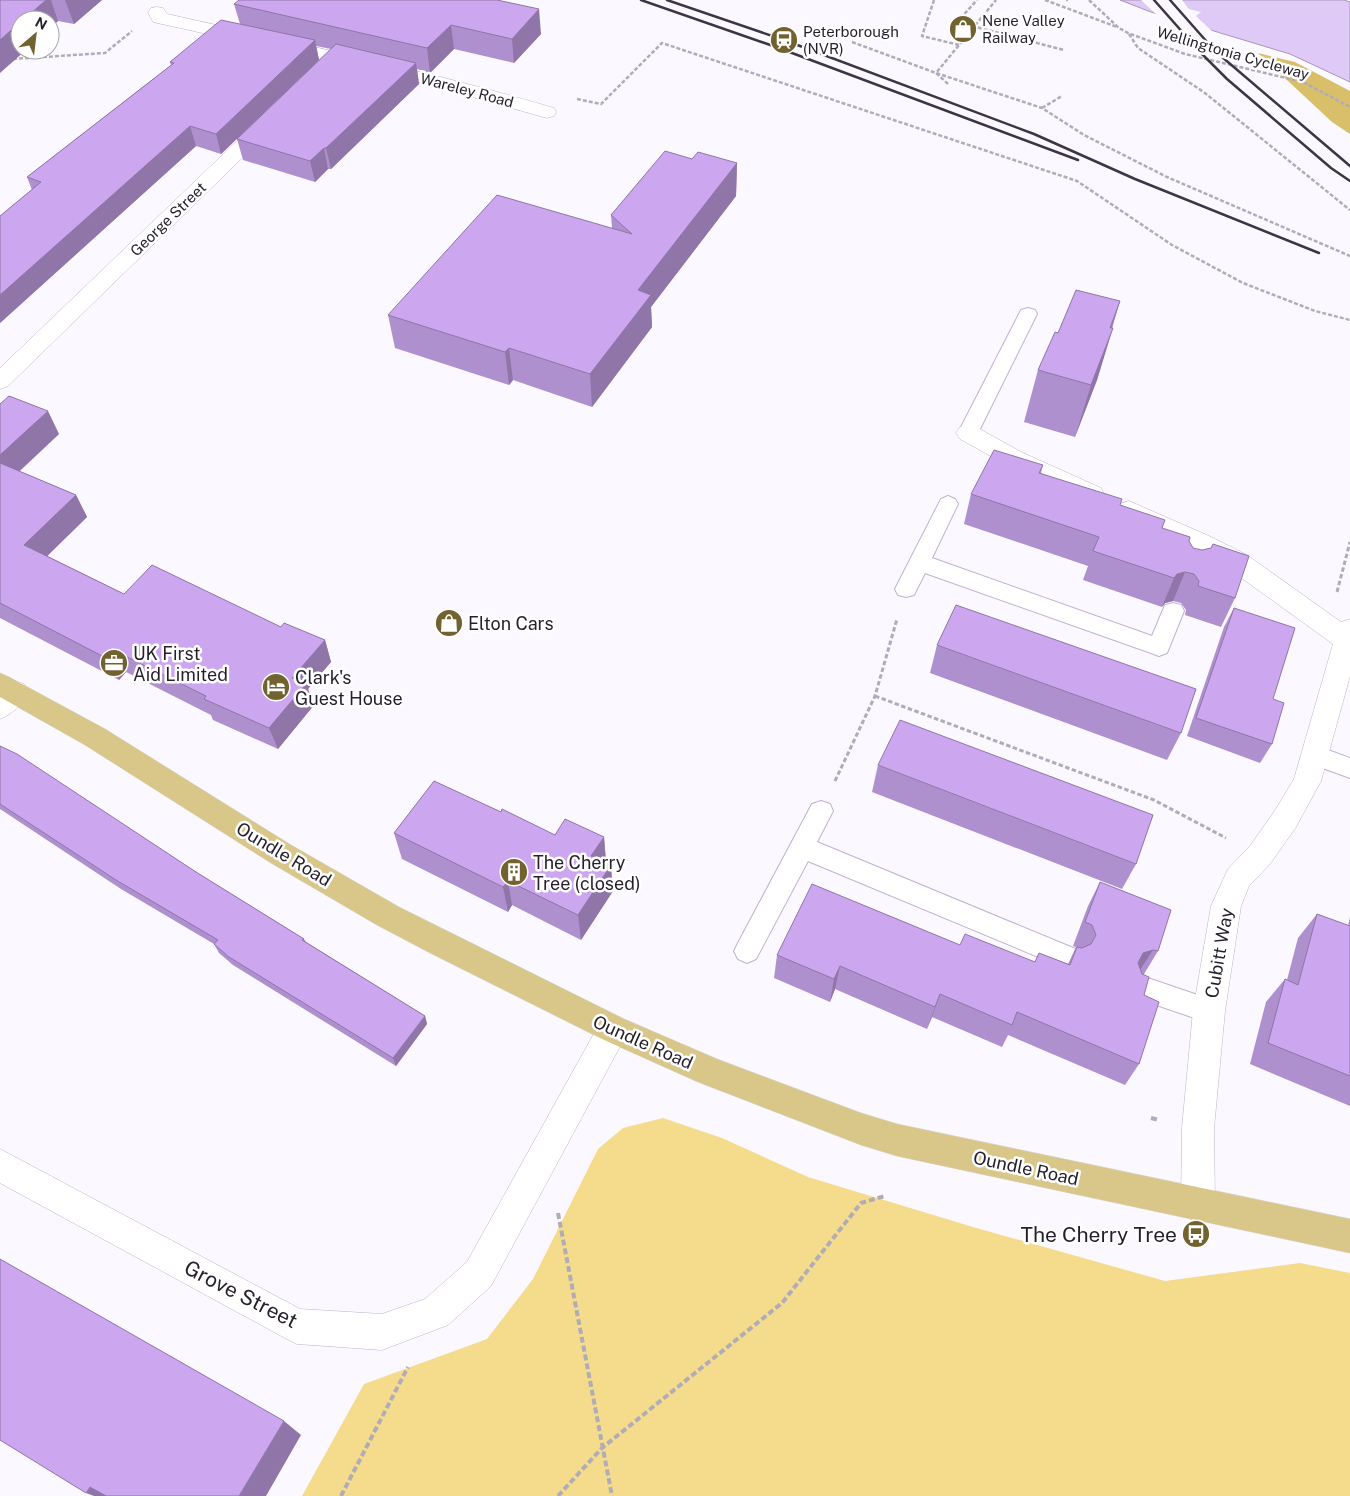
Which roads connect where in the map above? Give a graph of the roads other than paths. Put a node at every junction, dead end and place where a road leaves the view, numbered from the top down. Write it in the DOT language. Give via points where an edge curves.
graph roads {
  1 [pos="158,15"];
  2 [pos="281,110"];
  3 [pos="547,112"];
  4 [pos="1028,314"];
  5 [pos="0,381"];
  6 [pos="968,433"];
  7 [pos="948,504"];
  8 [pos="919,562"];
  9 [pos="906,589"];
  10 [pos="1173,611"];
  11 [pos="1349,637"];
  12 [pos="5,694"];
  13 [pos="1314,755"];
  14 [pos="1350,768"];
  15 [pos="821,811"];
  16 [pos="802,847"];
  17 [pos="747,951"];
  18 [pos="1069,958"];
  19 [pos="1139,987"];
  20 [pos="1210,1011"];
  21 [pos="613,1029"];
  22 [pos="0,1165"];
  23 [pos="1198,1205"];
  24 [pos="1350,1236"];
  1 -- 3 [label="street, Wareley Road" via="329,63 507,100"];
  2 -- 5 [label="street, George Street"];
  4 -- 6 [label="lane"];
  6 -- 11 [label="street, Cubitt Way" via="1196,551 1238,562"];
  7 -- 8 [label="lane"];
  8 -- 9 [label="lane"];
  8 -- 10 [label="lane" via="1159,647"];
  11 -- 13 [label="street, Cubitt Way"];
  12 -- 21 [label="main road, Oundle Road" via="95,737 281,854 388,916"];
  13 -- 14 [label="lane"];
  13 -- 20 [label="street, Cubitt Way" via="1307,781 1286,818 1260,855 1238,878 1226,906"];
  15 -- 16 [label="lane"];
  16 -- 17 [label="lane"];
  16 -- 18 [label="lane"];
  19 -- 20 [label="lane"];
  20 -- 23 [label="street, Cubitt Way" via="1198,1128"];
  21 -- 22 [label="street, Grove Street" via="479,1274 436,1313 382,1332 297,1326"];
  21 -- 23 [label="main road, Oundle Road" via="709,1072 861,1129 928,1147"];
  23 -- 24 [label="main road, Oundle Road"];
}
